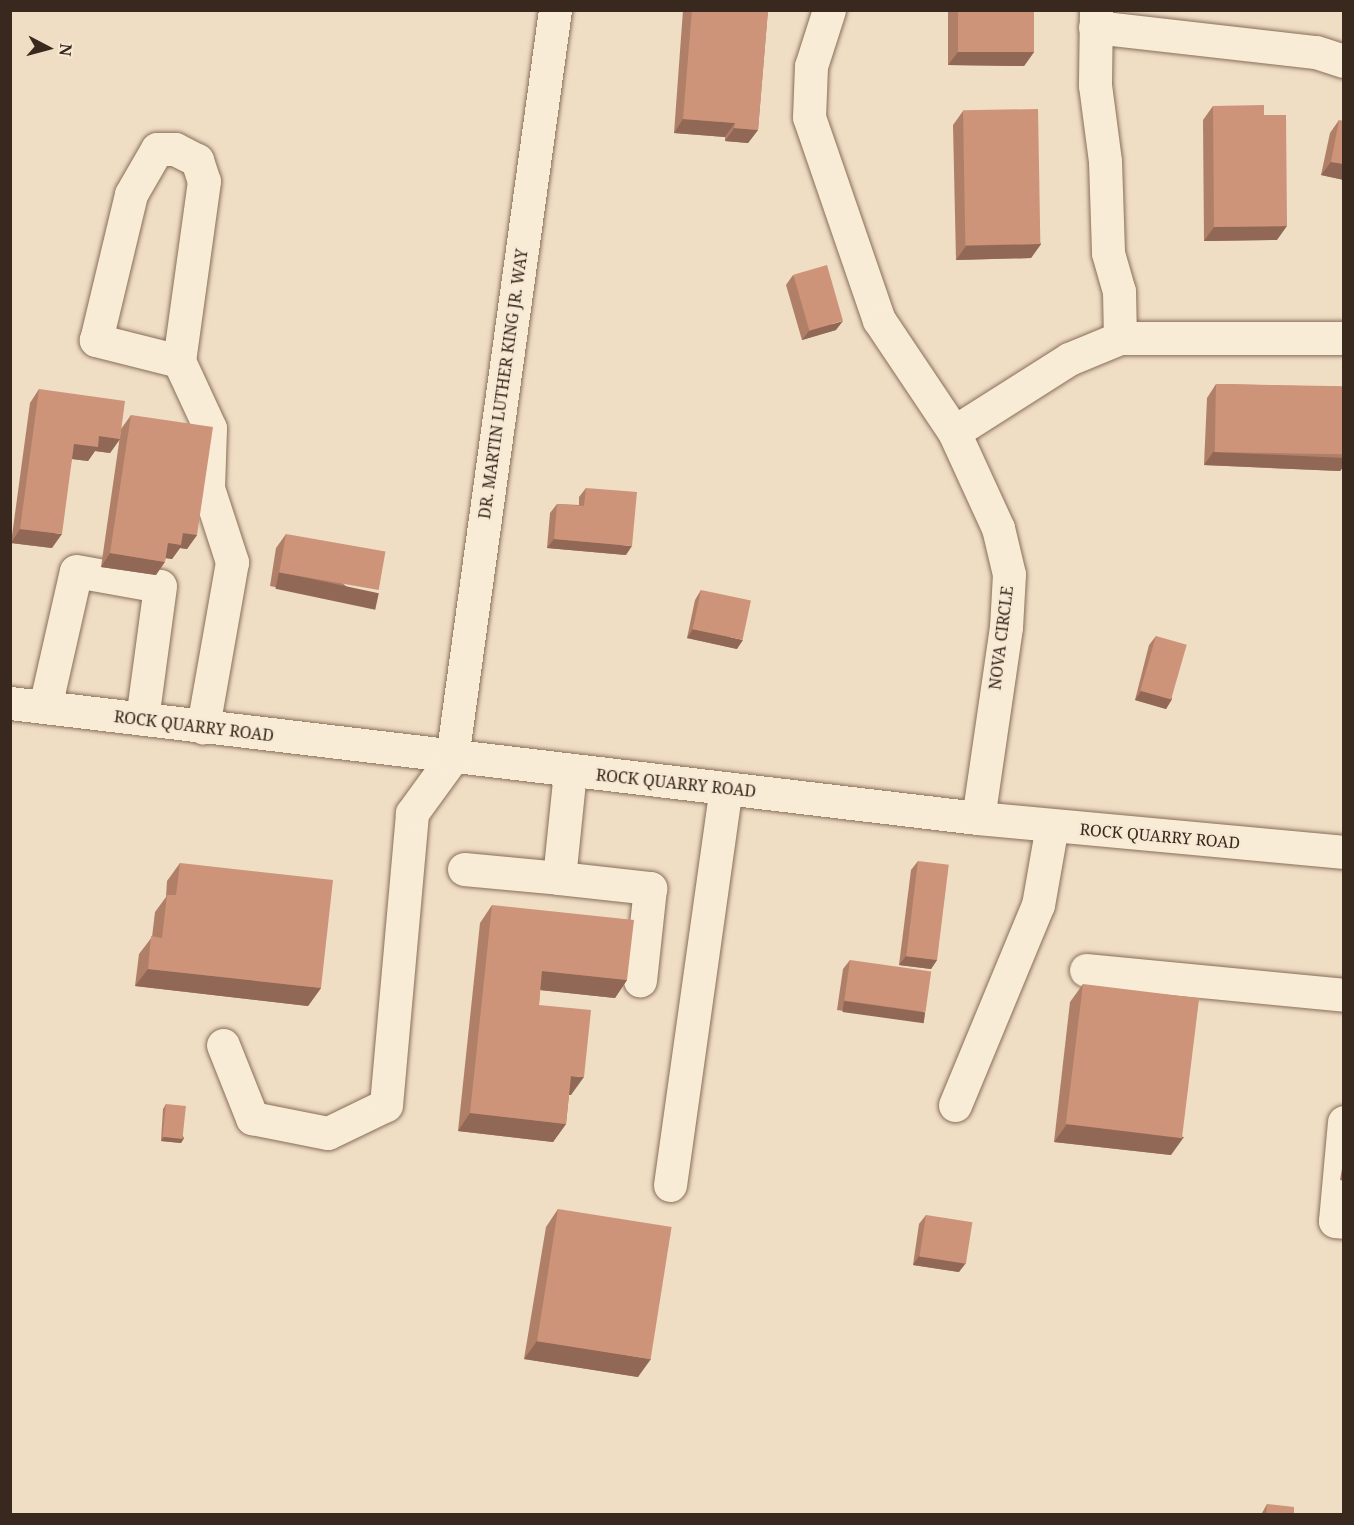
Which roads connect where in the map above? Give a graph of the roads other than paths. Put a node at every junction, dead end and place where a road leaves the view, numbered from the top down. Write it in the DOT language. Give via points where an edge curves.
graph roads {
  1 [pos="555,10"];
  2 [pos="829,10"];
  3 [pos="1096,19"];
  4 [pos="1344,61"];
  5 [pos="1344,338"];
  6 [pos="1120,339"];
  7 [pos="179,361"];
  8 [pos="954,432"];
  9 [pos="10,703"];
  10 [pos="45,707"];
  11 [pos="142,719"];
  12 [pos="203,727"];
  13 [pos="452,758"];
  14 [pos="570,771"];
  15 [pos="726,789"];
  16 [pos="978,818"];
  17 [pos="1052,826"];
  18 [pos="1344,852"];
  19 [pos="464,869"];
  20 [pos="559,878"];
  21 [pos="1086,970"];
  22 [pos="640,980"];
  23 [pos="1344,995"];
  24 [pos="223,1045"];
  25 [pos="955,1105"];
  26 [pos="1344,1122"];
  27 [pos="670,1185"];
  28 [pos="1344,1222"];
  1 -- 13 [label="street, DR. MARTIN LUTHER KING JR. WAY"];
  2 -- 8 [label="street, NOVA CIRCLE" via="811,66 809,117 879,320"];
  3 -- 4 [label="street" via="1316,52"];
  3 -- 6 [label="street" via="1095,85 1105,161 1108,253 1119,291"];
  5 -- 6 [label="street"];
  6 -- 8 [label="street" via="1069,359"];
  7 -- 7 [label="street" via="204,181 197,160 175,149 157,149 131,194 96,340"];
  7 -- 12 [label="street" via="210,428 208,488 232,562"];
  8 -- 16 [label="street, NOVA CIRCLE" via="998,528 1010,574"];
  9 -- 10 [label="street, ROCK QUARRY ROAD"];
  10 -- 11 [label="street, ROCK QUARRY ROAD"];
  10 -- 11 [label="street" via="76,571 160,586"];
  11 -- 12 [label="street, ROCK QUARRY ROAD"];
  12 -- 13 [label="street, ROCK QUARRY ROAD"];
  13 -- 14 [label="street, ROCK QUARRY ROAD"];
  13 -- 24 [label="street" via="412,813 386,1106 328,1133 252,1118"];
  14 -- 15 [label="street, ROCK QUARRY ROAD"];
  14 -- 20 [label="street"];
  15 -- 16 [label="street, ROCK QUARRY ROAD"];
  15 -- 27 [label="street"];
  16 -- 17 [label="street, ROCK QUARRY ROAD"];
  17 -- 18 [label="street, ROCK QUARRY ROAD"];
  17 -- 25 [label="street" via="1038,905"];
  19 -- 20 [label="street"];
  20 -- 22 [label="street" via="650,888"];
  21 -- 23 [label="street"];
  26 -- 28 [label="street" via="1335,1221"];
}
